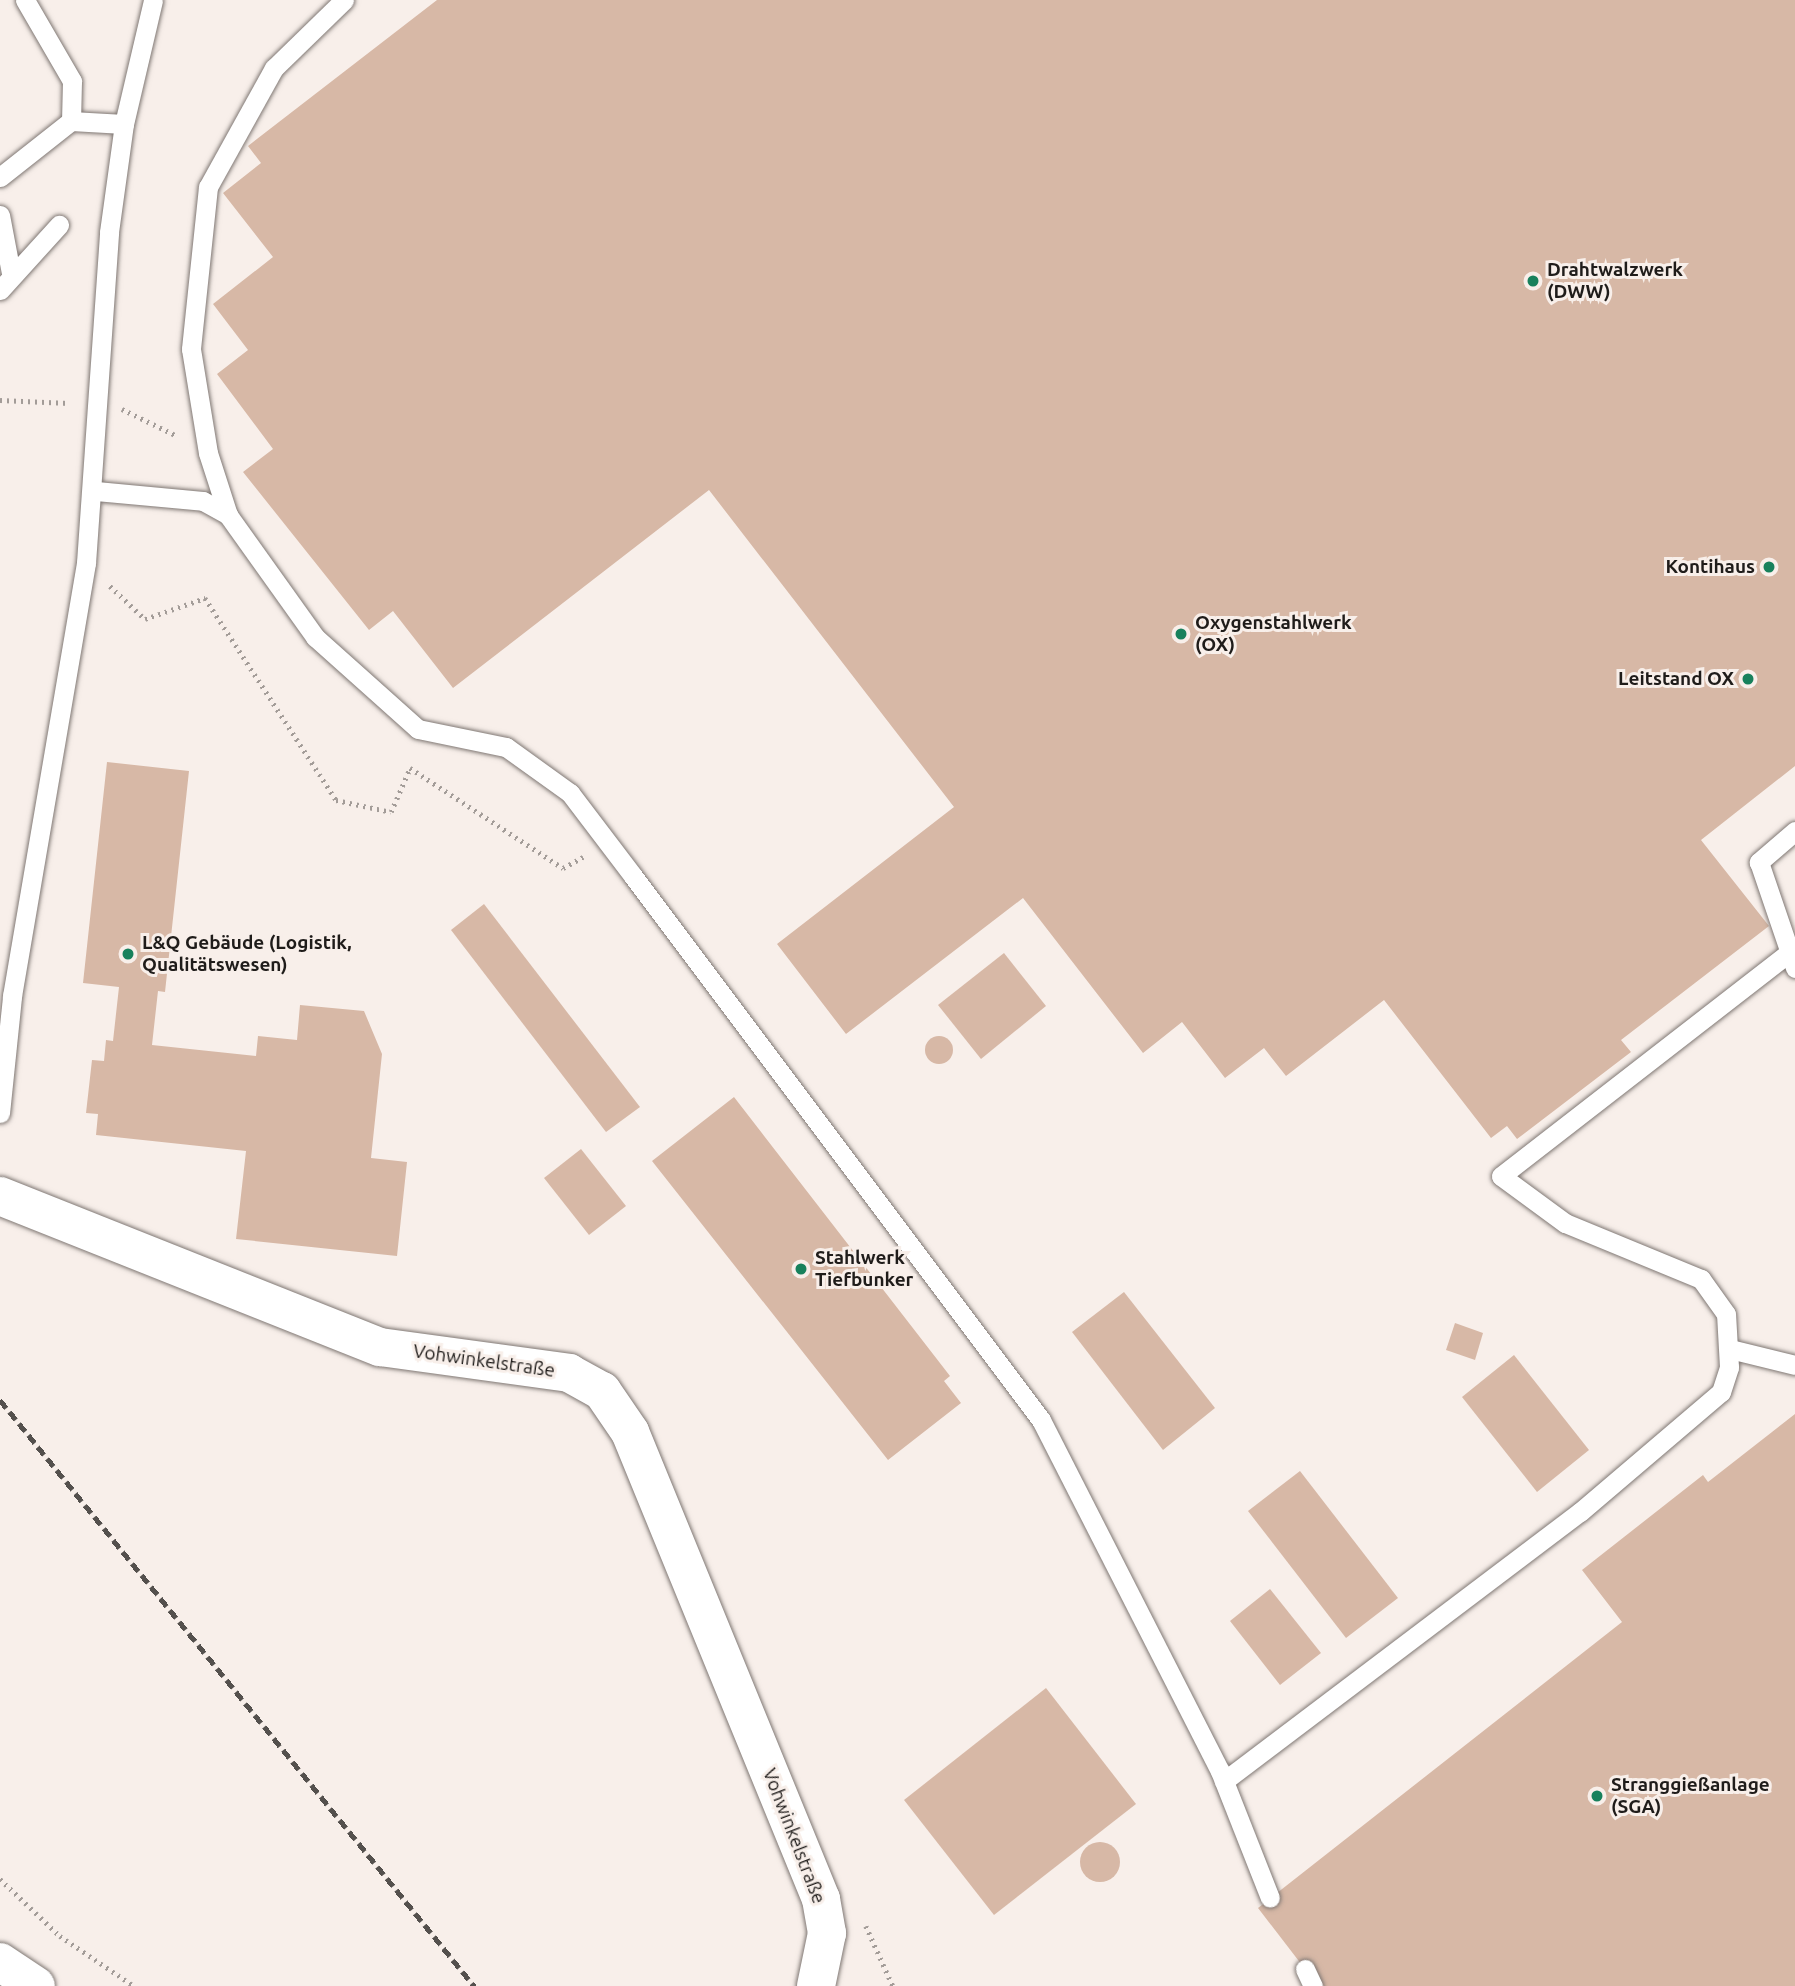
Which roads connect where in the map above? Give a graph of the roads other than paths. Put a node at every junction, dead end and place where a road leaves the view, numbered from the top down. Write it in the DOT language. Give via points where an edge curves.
graph roads {
  1 [pos="24,0"];
  2 [pos="153,0"];
  3 [pos="344,0"];
  4 [pos="71,121"];
  5 [pos="124,124"];
  6 [pos="0,177"];
  7 [pos="0,215"];
  8 [pos="59,225"];
  9 [pos="11,273"];
  10 [pos="0,290"];
  11 [pos="96,491"];
  12 [pos="228,515"];
  13 [pos="1795,831"];
  14 [pos="1792,960"];
  15 [pos="6,992"];
  16 [pos="0,1113"];
  17 [pos="0,1196"];
  18 [pos="1730,1349"];
  19 [pos="1795,1365"];
  20 [pos="1224,1781"];
  21 [pos="1270,1898"];
  22 [pos="0,1962"];
  23 [pos="36,1986"];
  24 [pos="816,1986"];
  1 -- 4 [label="lane" via="72,80"];
  2 -- 5 [label="lane"];
  3 -- 12 [label="lane" via="274,68 208,187 191,349 208,453"];
  4 -- 5 [label="lane"];
  4 -- 6 [label="lane"];
  5 -- 11 [label="lane" via="109,232"];
  7 -- 9 [label="lane"];
  8 -- 9 [label="lane"];
  9 -- 10 [label="lane"];
  11 -- 12 [label="lane" via="203,501"];
  11 -- 15 [label="lane"];
  12 -- 20 [label="lane" via="316,637 418,729 506,747 570,793 1041,1420"];
  13 -- 14 [label="lane" via="1759,863"];
  14 -- 18 [label="lane" via="1501,1176 1565,1223 1700,1279 1726,1314"];
  15 -- 16 [label="lane"];
  17 -- 24 [label="street, Vohwinkelstraße" via="380,1347 569,1373 601,1391 630,1432 821,1899 827,1933"];
  18 -- 19 [label="lane"];
  18 -- 20 [label="lane" via="1721,1392 1705,1412 1271,1751"];
  20 -- 21 [label="lane"];
  22 -- 23 [label="street"];
}
